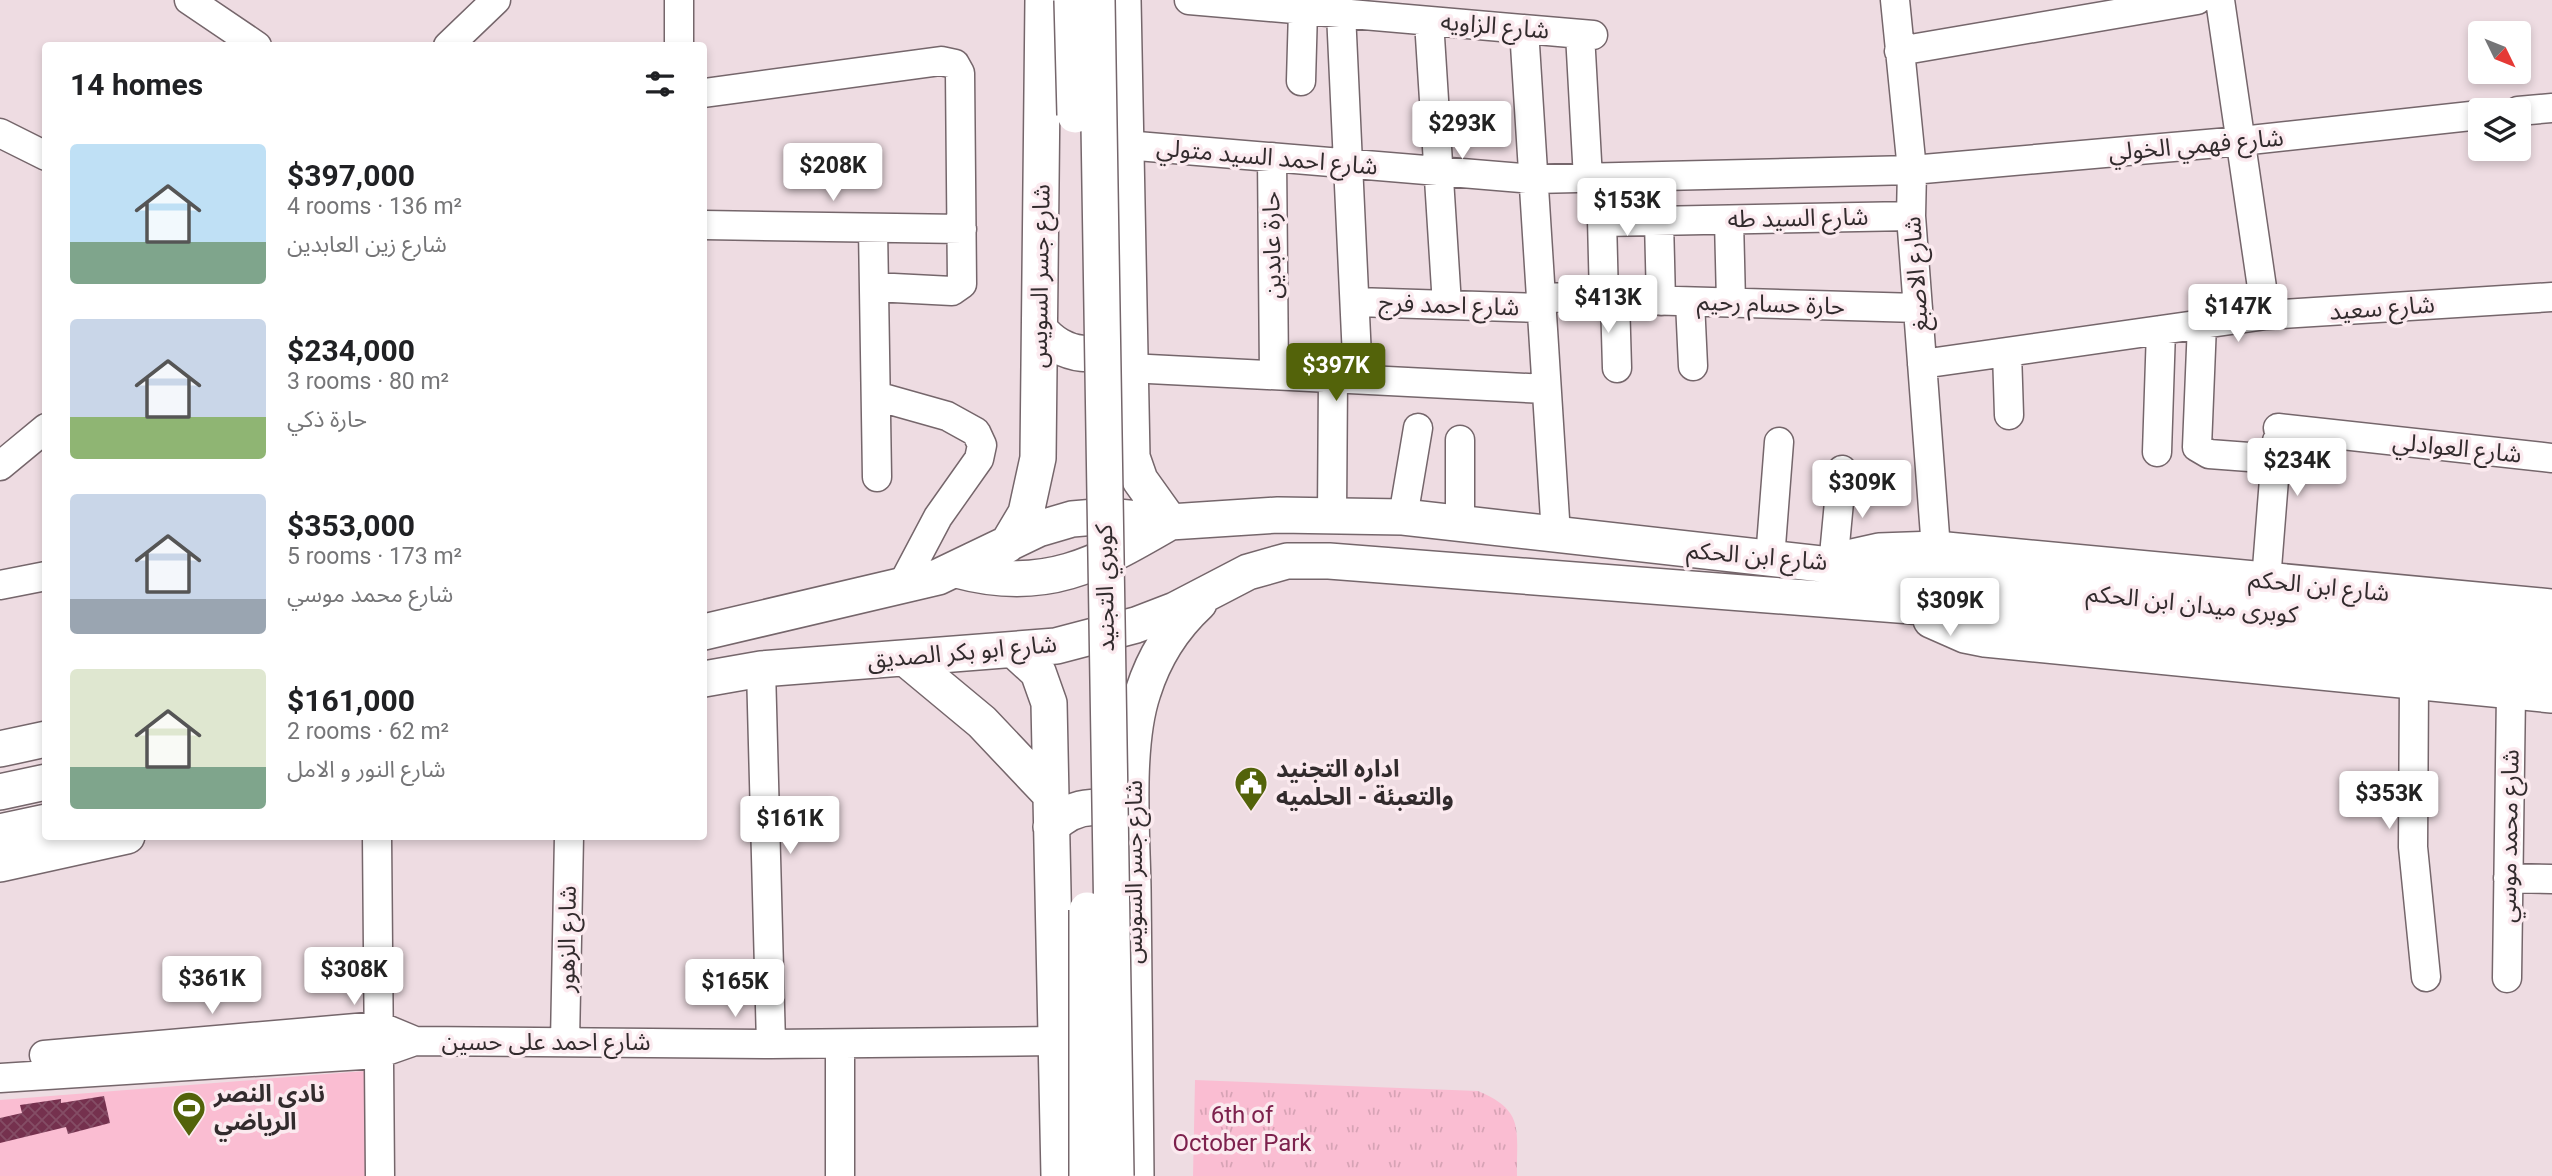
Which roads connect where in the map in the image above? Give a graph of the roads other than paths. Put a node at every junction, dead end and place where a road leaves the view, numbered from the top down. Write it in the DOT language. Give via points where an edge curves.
graph roads {
  1 [pos="189,0"];
  2 [pos="496,0"];
  3 [pos="679,0"];
  4 [pos="1043,0"];
  5 [pos="1072,0"];
  6 [pos="1097,0"];
  7 [pos="1123,0"];
  8 [pos="1189,0"];
  9 [pos="1895,0"];
  10 [pos="2197,0"];
  11 [pos="2220,0"];
  12 [pos="1303,10"];
  13 [pos="2069,11"];
  14 [pos="1341,13"];
  15 [pos="1417,13"];
  16 [pos="1524,29"];
  17 [pos="251,42"];
  18 [pos="452,42"];
  19 [pos="679,42"];
  20 [pos="1899,51"];
  21 [pos="1301,81"];
  22 [pos="707,93"];
  23 [pos="2552,108"];
  24 [pos="2531,110"];
  25 [pos="2468,117"];
  26 [pos="0,133"];
  27 [pos="2241,141"];
  28 [pos="1125,145"];
  29 [pos="42,154"];
  30 [pos="1272,157"];
  31 [pos="1349,164"];
  32 [pos="1912,170"];
  33 [pos="1438,171"];
  34 [pos="1534,179"];
  35 [pos="1594,179"];
  36 [pos="1911,216"];
  37 [pos="1729,220"];
  38 [pos="1659,221"];
  39 [pos="1602,222"];
  40 [pos="707,225"];
  41 [pos="873,228"];
  42 [pos="962,229"];
  43 [pos="874,287"];
  44 [pos="2552,297"];
  45 [pos="1616,299"];
  46 [pos="1661,300"];
  47 [pos="1356,302"];
  48 [pos="1541,302"];
  49 [pos="1690,302"];
  50 [pos="1731,302"];
  51 [pos="1447,305"];
  52 [pos="1918,308"];
  53 [pos="2266,315"];
  54 [pos="1128,322"];
  55 [pos="2202,324"];
  56 [pos="1040,328"];
  57 [pos="2161,330"];
  58 [pos="2007,352"];
  59 [pos="1922,364"];
  60 [pos="1693,366"];
  61 [pos="1626,367"];
  62 [pos="1129,369"];
  63 [pos="1274,375"];
  64 [pos="1345,379"];
  65 [pos="1546,389"];
  66 [pos="876,396"];
  67 [pos="2009,415"];
  68 [pos="1418,428"];
  69 [pos="42,431"];
  70 [pos="1460,440"];
  71 [pos="1779,442"];
  72 [pos="2157,452"];
  73 [pos="10,458"];
  74 [pos="2552,458"];
  75 [pos="2276,459"];
  76 [pos="1842,470"];
  77 [pos="0,475"];
  78 [pos="877,477"];
  79 [pos="1332,515"];
  80 [pos="1403,517"];
  81 [pos="1170,522"];
  82 [pos="1460,524"];
  83 [pos="1556,535"];
  84 [pos="1007,545"];
  85 [pos="1936,549"];
  86 [pos="1770,559"];
  87 [pos="1833,566"];
  88 [pos="957,570"];
  89 [pos="2266,581"];
  90 [pos="901,587"];
  91 [pos="1211,591"];
  92 [pos="1997,599"];
  93 [pos="1911,606"];
  94 [pos="2552,607"];
  95 [pos="707,631"];
  96 [pos="2552,639"];
  97 [pos="1014,650"];
  98 [pos="905,658"];
  99 [pos="761,669"];
  100 [pos="2552,669"];
  101 [pos="707,678"];
  102 [pos="2414,682"];
  103 [pos="2511,693"];
  104 [pos="2552,695"];
  105 [pos="42,739"];
  106 [pos="0,749"];
  107 [pos="42,783"];
  108 [pos="0,792"];
  109 [pos="1051,811"];
  110 [pos="42,823"];
  111 [pos="1132,823"];
  112 [pos="0,832"];
  113 [pos="109,840"];
  114 [pos="377,840"];
  115 [pos="569,840"];
  116 [pos="0,864"];
  117 [pos="2508,878"];
  118 [pos="2552,879"];
  119 [pos="2426,977"];
  120 [pos="2507,978"];
  121 [pos="379,1026"];
  122 [pos="415,1041"];
  123 [pos="1055,1041"];
  124 [pos="565,1042"];
  125 [pos="771,1044"];
  126 [pos="840,1044"];
  127 [pos="379,1054"];
  128 [pos="0,1062"];
  129 [pos="0,1078"];
  130 [pos="380,1176"];
  131 [pos="840,1176"];
  132 [pos="1059,1176"];
  133 [pos="1087,1176"];
  134 [pos="1115,1176"];
  135 [pos="1136,1176"];
  1 -- 17 [label="street"];
  2 -- 18 [label="street"];
  3 -- 19 [label="street"];
  4 -- 56 [label="main road, شارع جسر السويس"];
  5 -- 133 [label="main road, كوبري التجنيد, bridge" via="1087,826"];
  6 -- 134 [label="main road, كوبري التجنيد, bridge"];
  7 -- 28 [label="main road"];
  8 -- 12 [label="street, شارع الزاويه"];
  9 -- 20 [label="street, شارع الاصبغ"];
  10 -- 13 [label="street"];
  11 -- 27 [label="street"];
  12 -- 14 [label="street, شارع الزاويه"];
  12 -- 21 [label="street"];
  13 -- 20 [label="street"];
  14 -- 15 [label="street, شارع الزاويه"];
  14 -- 31 [label="street"];
  15 -- 16 [label="street, شارع الزاويه"];
  15 -- 33 [label="street"];
  16 -- 34 [label="street"];
  16 -- 35 [label="street, شارع الزاويه" via="1586,34"];
  20 -- 32 [label="street, شارع الاصبغ"];
  22 -- 42 [label="street" via="951,62 960,73"];
  23 -- 24 [label="street"];
  25 -- 27 [label="street, شارع فهمي الخولي"];
  26 -- 29 [label="street"];
  27 -- 32 [label="street, شارع فهمي الخولي"];
  27 -- 53 [label="street"];
  28 -- 30 [label="street, شارع احمد السيد متولي"];
  28 -- 54 [label="main road"];
  30 -- 31 [label="street, شارع احمد السيد متولي"];
  30 -- 63 [label="street, حارة عابدين"];
  31 -- 33 [label="street, شارع احمد السيد متولي"];
  31 -- 47 [label="street"];
  32 -- 35 [label="street, شارع احمد السيد متولي"];
  32 -- 36 [label="street, شارع الاصبغ"];
  33 -- 34 [label="street, شارع احمد السيد متولي"];
  33 -- 51 [label="street"];
  34 -- 35 [label="street, شارع احمد السيد متولي"];
  34 -- 48 [label="street"];
  35 -- 39 [label="street"];
  36 -- 37 [label="street, شارع السيد طه"];
  36 -- 52 [label="street, شارع الاصبغ"];
  37 -- 38 [label="street, شارع السيد طه"];
  37 -- 50 [label="street"];
  38 -- 39 [label="street, شارع السيد طه"];
  38 -- 46 [label="street"];
  39 -- 45 [label="street"];
  40 -- 41 [label="street"];
  41 -- 42 [label="street"];
  41 -- 43 [label="street"];
  42 -- 43 [label="street" via="963,281 958,289"];
  43 -- 66 [label="street"];
  44 -- 53 [label="street, شارع سعيد"];
  45 -- 46 [label="street, حارة حسام رحيم"];
  45 -- 48 [label="street, حارة حسام رحيم"];
  45 -- 61 [label="street"];
  46 -- 49 [label="street, حارة حسام رحيم"];
  47 -- 51 [label="street, شارع احمد فرج"];
  47 -- 64 [label="street"];
  48 -- 51 [label="street, شارع احمد فرج"];
  48 -- 65 [label="street"];
  49 -- 50 [label="street, حارة حسام رحيم"];
  49 -- 60 [label="street"];
  50 -- 52 [label="street, حارة حسام رحيم"];
  52 -- 59 [label="street, شارع الاصبغ"];
  53 -- 55 [label="street, شارع سعيد"];
  54 -- 56 [label="main road" via="1121,336 1094,353 1062,350"];
  54 -- 62 [label="main road"];
  55 -- 57 [label="street, شارع سعيد"];
  55 -- 75 [label="street" via="2197,447 2209,454"];
  56 -- 84 [label="main road, شارع جسر السويس" via="1036,477 1026,513"];
  57 -- 58 [label="street, شارع سعيد"];
  57 -- 72 [label="street"];
  58 -- 59 [label="street, شارع سعيد"];
  58 -- 67 [label="street"];
  59 -- 85 [label="street, شارع الاصبغ"];
  62 -- 63 [label="street"];
  62 -- 81 [label="main road" via="1132,457 1140,480"];
  63 -- 64 [label="street"];
  64 -- 65 [label="street"];
  64 -- 79 [label="street"];
  65 -- 83 [label="street"];
  66 -- 78 [label="street"];
  66 -- 90 [label="street" via="947,416 976,432 982,445 979,460 938,517"];
  68 -- 80 [label="street"];
  69 -- 73 [label="street"];
  70 -- 82 [label="street"];
  71 -- 86 [label="street"];
  73 -- 77 [label="street"];
  74 -- 75 [label="street, شارع العوادلي" via="2278,419"];
  75 -- 89 [label="street"];
  76 -- 87 [label="street"];
  79 -- 80 [label="main road, شارع ابن الحكم"];
  79 -- 81 [label="main road, شارع ابن الحكم"];
  80 -- 82 [label="main road, شارع ابن الحكم"];
  81 -- 84 [label="main road" via="1090,516 1038,529"];
  81 -- 88 [label="main road" via="1108,558 1062,575 1014,580"];
  82 -- 83 [label="main road, شارع ابن الحكم"];
  83 -- 86 [label="main road, شارع ابن الحكم"];
  84 -- 88 [label="main road"];
  85 -- 87 [label="main road, شارع ابن الحكم" via="1879,551 1852,556"];
  85 -- 89 [label="main road, شارع ابن الحكم"];
  86 -- 87 [label="main road, شارع ابن الحكم"];
  87 -- 92 [label="main road, كوبرى ميدان ابن الحكم"];
  88 -- 90 [label="main road"];
  89 -- 94 [label="main road, شارع ابن الحكم"];
  90 -- 95 [label="main road"];
  91 -- 93 [label="main road, شارع ابن الحكم" via="1248,572 1287,561 1329,561"];
  91 -- 97 [label="main road, شارع ابو بكر الصديق" via="1123,629 1056,646"];
  91 -- 111 [label="main road, شارع جسر السويس" via="1157,655 1142,694 1135,736"];
  92 -- 93 [label="main road, كوبرى ميدان ابن الحكم"];
  92 -- 96 [label="main road, كوبرى ميدان ابن الحكم"];
  92 -- 100 [label="main road, كوبرى ميدان ابن الحكم"];
  93 -- 102 [label="main road, شارع ابن الحكم" via="1946,628 1985,639"];
  97 -- 98 [label="main road, شارع ابو بكر الصديق"];
  97 -- 109 [label="main road" via="1038,672 1049,703"];
  98 -- 99 [label="main road, شارع ابو بكر الصديق"];
  98 -- 109 [label="main road" via="982,722"];
  99 -- 101 [label="main road, شارع ابو بكر الصديق"];
  99 -- 125 [label="street"];
  102 -- 103 [label="main road, شارع ابن الحكم"];
  102 -- 119 [label="street" via="2413,847"];
  103 -- 104 [label="main road, شارع ابن الحكم"];
  103 -- 117 [label="street, شارع محمد موسي"];
  105 -- 106 [label="main road"];
  107 -- 108 [label="main road"];
  109 -- 111 [label="main road" via="1091,806 1113,810"];
  109 -- 123 [label="main road"];
  110 -- 112 [label="main road"];
  111 -- 135 [label="main road, شارع جسر السويس"];
  113 -- 116 [label="main road"];
  114 -- 121 [label="street"];
  115 -- 124 [label="street, شارع الزهور"];
  117 -- 118 [label="street"];
  117 -- 120 [label="street, شارع محمد موسي"];
  121 -- 122 [label="street, شارع احمد على حسين"];
  121 -- 127 [label="street"];
  121 -- 128 [label="street, شارع احمد على حسين"];
  122 -- 124 [label="street, شارع احمد على حسين"];
  122 -- 127 [label="street, شارع احمد على حسين"];
  123 -- 126 [label="street, شارع احمد على حسين"];
  123 -- 132 [label="main road"];
  124 -- 125 [label="street, شارع احمد على حسين"];
  125 -- 126 [label="street, شارع احمد على حسين"];
  126 -- 131 [label="street"];
  127 -- 129 [label="street, شارع احمد على حسين"];
  127 -- 130 [label="street"];
}
